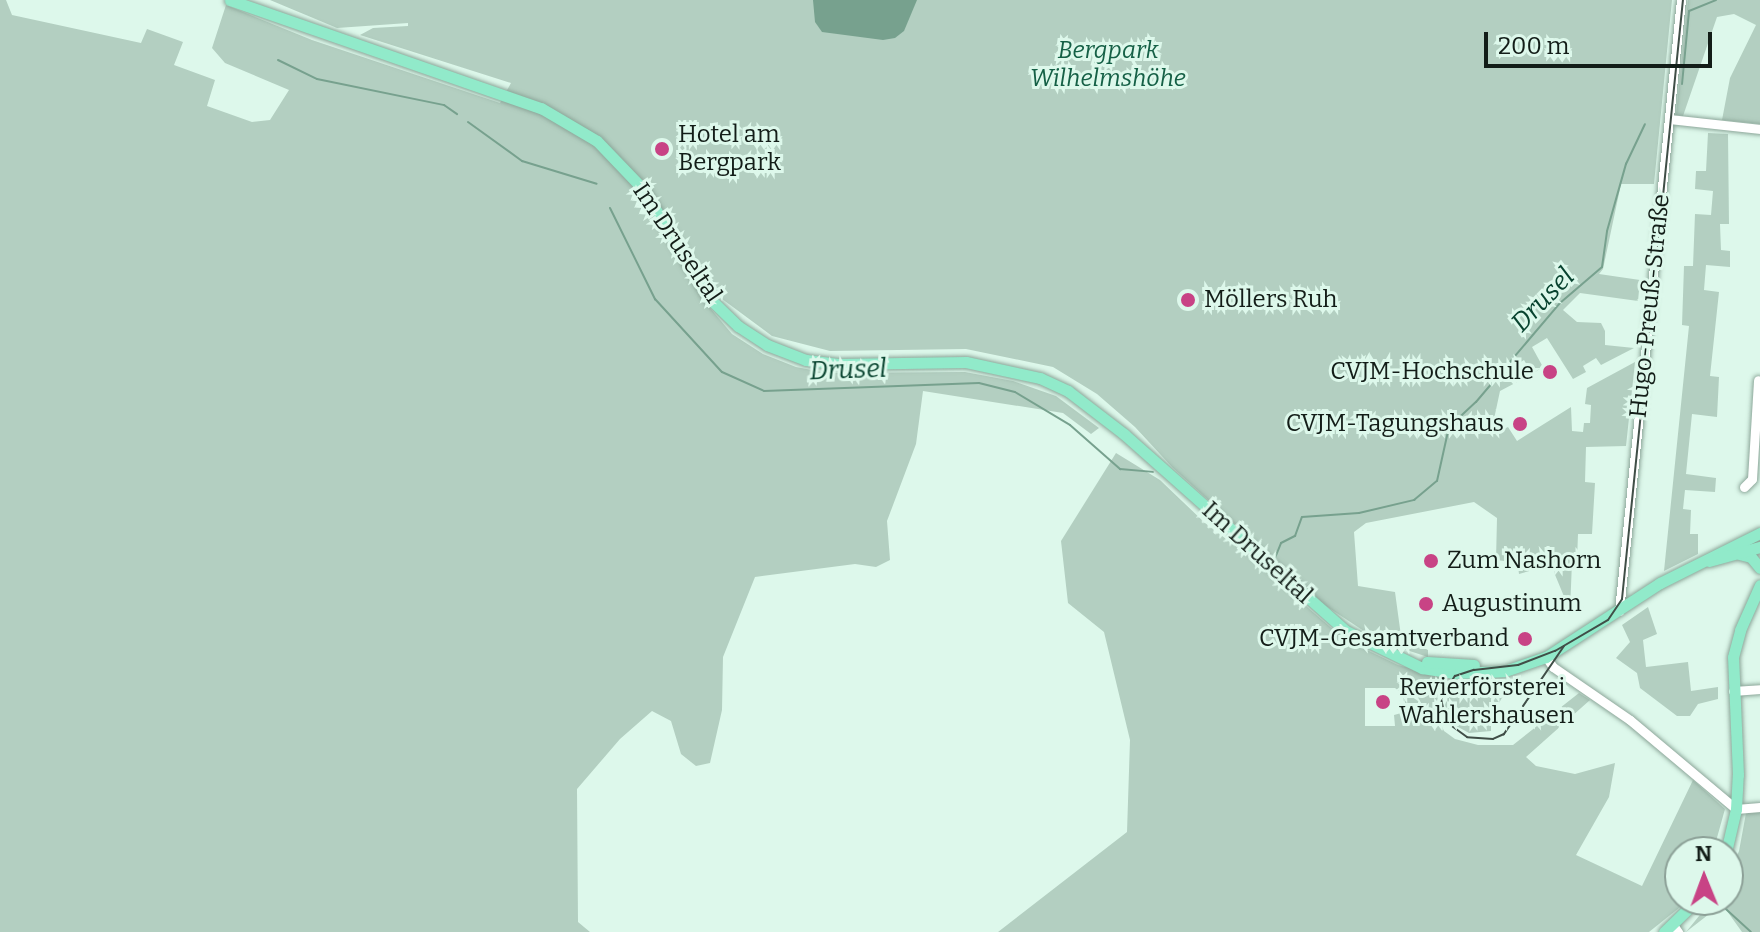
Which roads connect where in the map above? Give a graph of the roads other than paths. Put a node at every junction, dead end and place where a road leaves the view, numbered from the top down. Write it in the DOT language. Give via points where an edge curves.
graph roads {
  1 [pos="230,0"];
  2 [pos="1681,0"];
  3 [pos="1669,119"];
  4 [pos="1760,129"];
  5 [pos="1758,380"];
  6 [pos="1758,396"];
  7 [pos="1744,487"];
  8 [pos="1757,534"];
  9 [pos="1760,547"];
  10 [pos="1733,556"];
  11 [pos="1701,563"];
  12 [pos="1760,568"];
  13 [pos="1760,585"];
  14 [pos="1619,611"];
  15 [pos="1546,657"];
  16 [pos="1760,689"];
  17 [pos="1733,691"];
  18 [pos="1760,807"];
  19 [pos="1736,809"];
  20 [pos="1730,836"];
  1 -- 15 [label="main road, Im Druseltal" via="541,108 585,133 644,190 708,297 767,345 806,360 966,362 1040,378 1068,391 1156,462 1346,631 1388,654 1441,672 1488,672"];
  2 -- 3 [label="street, Hugo-Preuß-Straße"];
  3 -- 4 [label="street"];
  3 -- 14 [label="street, Hugo-Preuß-Straße"];
  5 -- 6 [label="street"];
  6 -- 7 [label="street" via="1752,479"];
  8 -- 11 [label="main road, Im Druseltal"];
  9 -- 10 [label="main road, Im Druseltal"];
  10 -- 11 [label="main road, Im Druseltal"];
  10 -- 12 [label="main road" via="1751,557"];
  11 -- 14 [label="main road, Im Druseltal"];
  13 -- 17 [label="main road" via="1735,648"];
  14 -- 15 [label="main road, Im Druseltal"];
  15 -- 19 [label="street"];
  16 -- 17 [label="street"];
  17 -- 19 [label="main road"];
  18 -- 19 [label="street"];
  19 -- 20 [label="main road"];
}
